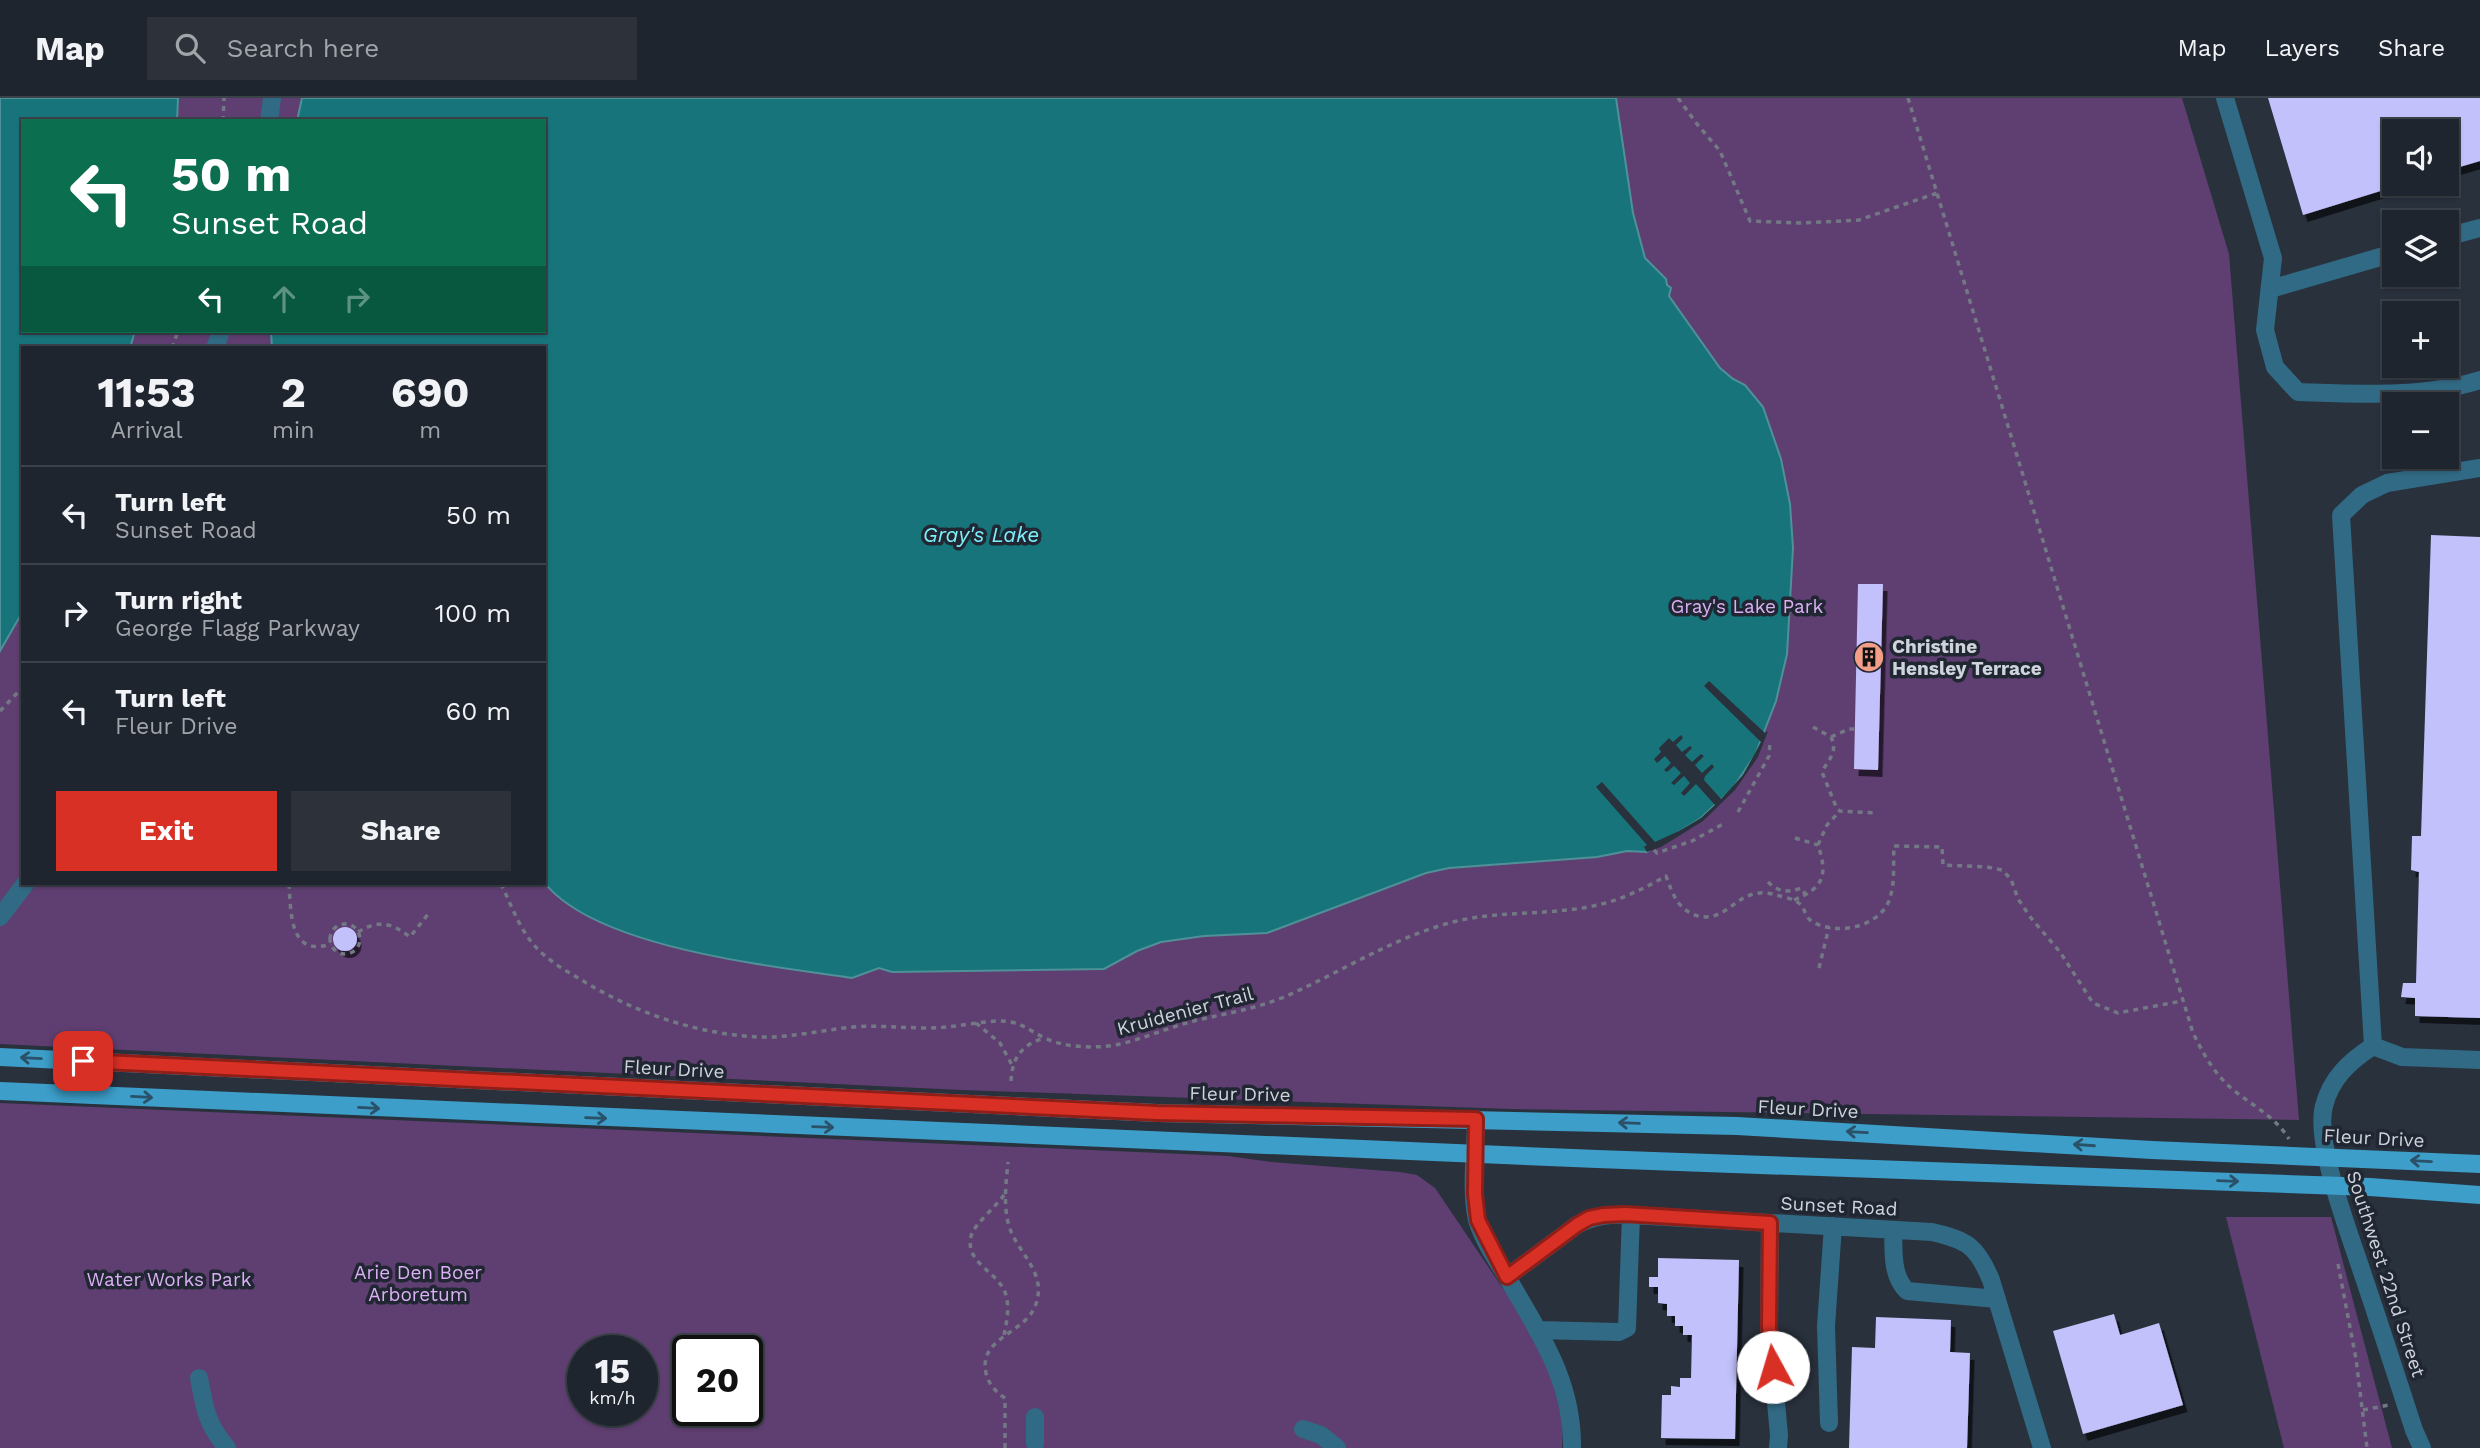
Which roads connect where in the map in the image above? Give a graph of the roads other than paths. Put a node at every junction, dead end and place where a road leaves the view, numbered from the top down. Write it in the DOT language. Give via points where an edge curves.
graph roads {
  1 [pos="272,98"];
  2 [pos="2225,98"];
  3 [pos="269,119"];
  4 [pos="2480,228"];
  5 [pos="2459,234"];
  6 [pos="2382,256"];
  7 [pos="2270,289"];
  8 [pos="2480,380"];
  9 [pos="2480,468"];
  10 [pos="24,885"];
  11 [pos="0,917"];
  12 [pos="2374,1046"];
  13 [pos="0,1057"];
  14 [pos="2480,1060"];
  15 [pos="0,1091"];
  16 [pos="1476,1119"];
  17 [pos="1476,1154"];
  18 [pos="2480,1164"];
  19 [pos="2480,1195"];
  20 [pos="1631,1214"];
  21 [pos="1770,1223"];
  22 [pos="1833,1226"];
  23 [pos="1893,1230"];
  24 [pos="1507,1277"];
  25 [pos="1997,1299"];
  26 [pos="1537,1330"];
  27 [pos="199,1378"];
  28 [pos="1035,1417"];
  29 [pos="1829,1423"];
  30 [pos="1303,1429"];
  31 [pos="1035,1443"];
  32 [pos="227,1448"];
  33 [pos="1337,1448"];
  34 [pos="1572,1448"];
  35 [pos="1778,1448"];
  36 [pos="2042,1448"];
  37 [pos="2423,1448"];
  1 -- 3 [label="street"];
  2 -- 7 [label="street" via="2273,258"];
  4 -- 5 [label="street"];
  6 -- 7 [label="street"];
  7 -- 8 [label="street" via="2265,330 2275,367 2298,392 2357,394 2452,388"];
  9 -- 12 [label="street" via="2387,483 2362,495 2341,514"];
  10 -- 11 [label="street"];
  12 -- 14 [label="street" via="2402,1057"];
  12 -- 37 [label="street, Southwest 22nd Street" via="2337,1076 2323,1108 2325,1148"];
  16 -- 13 [label="main road, Fleur Drive, one-way" via="1157,1113"];
  15 -- 17 [label="main road, one-way"];
  16 -- 17 [label="street"];
  18 -- 16 [label="main road, Fleur Drive, one-way" via="1737,1126"];
  17 -- 19 [label="main road, one-way" via="2160,1178"];
  17 -- 24 [label="street" via="1478,1220"];
  20 -- 21 [label="street, Sunset Road"];
  20 -- 24 [label="street, Sunset Road" via="1589,1218"];
  20 -- 26 [label="street" via="1626,1328 1619,1332"];
  21 -- 22 [label="street, Sunset Road"];
  21 -- 35 [label="street" via="1769,1327"];
  22 -- 23 [label="street, Sunset Road"];
  22 -- 29 [label="street" via="1826,1326"];
  23 -- 25 [label="street, Sunset Road" via="1932,1232 1970,1246 1982,1259"];
  23 -- 25 [label="street" via="1895,1273 1907,1292"];
  24 -- 26 [label="street"];
  25 -- 36 [label="street, Sunset Road"];
  26 -- 34 [label="street" via="1559,1370 1570,1412"];
  27 -- 32 [label="street" via="212,1431"];
  28 -- 31 [label="street"];
  30 -- 33 [label="street" via="1321,1434"];
}
